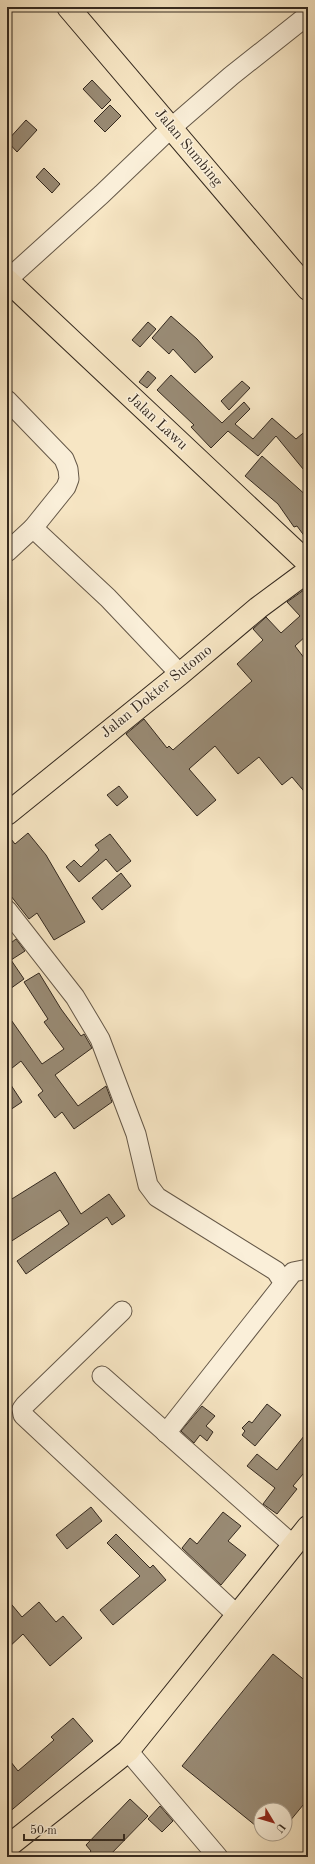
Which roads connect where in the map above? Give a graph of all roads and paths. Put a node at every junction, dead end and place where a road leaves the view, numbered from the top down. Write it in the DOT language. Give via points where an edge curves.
graph roads {
  1 [pos="68,7"];
  2 [pos="308,15"];
  3 [pos="171,128"];
  4 [pos="7,280"];
  5 [pos="308,289"];
  6 [pos="7,400"];
  7 [pos="33,528"];
  8 [pos="7,552"];
  9 [pos="308,563"];
  10 [pos="308,570"];
  11 [pos="180,674"];
  12 [pos="7,814"];
  13 [pos="7,910"];
  14 [pos="308,1269"];
  15 [pos="282,1286"];
  16 [pos="122,1311"];
  17 [pos="102,1376"];
  18 [pos="166,1434"];
  19 [pos="308,1527"];
  20 [pos="293,1545"];
  21 [pos="237,1615"];
  22 [pos="128,1751"];
  23 [pos="7,1847"];
  24 [pos="218,1857"];
  1 -- 3 [label="main road, Jalan Sumbing"];
  2 -- 3 [label="street"];
  3 -- 4 [label="street"];
  3 -- 5 [label="main road, Jalan Sumbing"];
  4 -- 9 [label="main road, Jalan Lawu"];
  6 -- 7 [label="street" via="64,459 68,469 69,479 66,487"];
  7 -- 8 [label="street"];
  7 -- 11 [label="street" via="108,598"];
  10 -- 11 [label="main road, Jalan Dokter Sutomo" via="258,608"];
  11 -- 12 [label="main road, Jalan Dokter Sutomo"];
  13 -- 15 [label="street" via="75,996 100,1039 136,1134 148,1185 152,1191 276,1271 281,1277"];
  14 -- 15 [label="street" via="293,1272"];
  15 -- 18 [label="street"];
  16 -- 21 [label="street" via="25,1405 22,1415"];
  17 -- 18 [label="street"];
  18 -- 20 [label="street"];
  19 -- 20 [label="main road"];
  20 -- 21 [label="main road"];
  21 -- 22 [label="main road"];
  22 -- 23 [label="main road"];
  22 -- 24 [label="street"];
}
